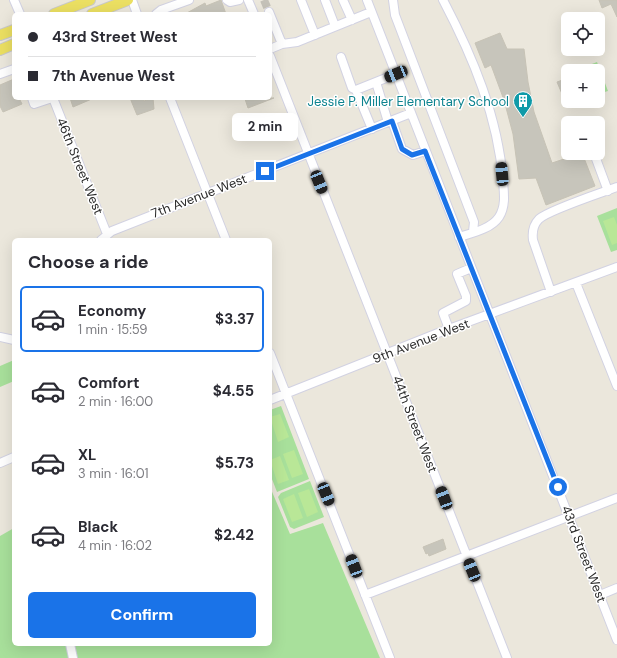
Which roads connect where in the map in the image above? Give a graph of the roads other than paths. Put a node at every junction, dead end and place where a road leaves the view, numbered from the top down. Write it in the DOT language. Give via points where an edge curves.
graph roads {
  1 [pos="14,0"];
  2 [pos="90,0"];
  3 [pos="128,0"];
  4 [pos="132,0"];
  5 [pos="189,0"];
  6 [pos="227,0"];
  7 [pos="239,0"];
  8 [pos="248,0"];
  9 [pos="301,0"];
  10 [pos="325,0"];
  11 [pos="343,0"];
  12 [pos="367,0"];
  13 [pos="393,0"];
  14 [pos="443,0"];
  15 [pos="19,12"];
  16 [pos="59,12"];
  17 [pos="97,12"];
  18 [pos="136,12"];
  19 [pos="158,12"];
  20 [pos="253,12"];
  21 [pos="371,12"];
  22 [pos="272,17"];
  23 [pos="352,20"];
  24 [pos="335,26"];
  25 [pos="12,31"];
  26 [pos="0,35"];
  27 [pos="315,35"];
  28 [pos="282,44"];
  29 [pos="12,45"];
  30 [pos="272,48"];
  31 [pos="0,50"];
  32 [pos="341,57"];
  33 [pos="272,61"];
  34 [pos="12,69"];
  35 [pos="0,74"];
  36 [pos="396,74"];
  37 [pos="376,82"];
  38 [pos="356,90"];
  39 [pos="33,100"];
  40 [pos="46,100"];
  41 [pos="53,100"];
  42 [pos="171,100"];
  43 [pos="411,113"];
  44 [pos="390,122"];
  45 [pos="372,129"];
  46 [pos="425,151"];
  47 [pos="308,154"];
  48 [pos="596,160"];
  49 [pos="617,187"];
  50 [pos="608,191"];
  51 [pos="207,193"];
  52 [pos="473,232"];
  53 [pos="104,237"];
  54 [pos="459,237"];
  55 [pos="225,238"];
  56 [pos="617,267"];
  57 [pos="471,268"];
  58 [pos="576,283"];
  59 [pos="551,292"];
  60 [pos="489,314"];
  61 [pos="449,329"];
  62 [pos="0,337"];
  63 [pos="12,340"];
  64 [pos="387,354"];
  65 [pos="272,358"];
  66 [pos="617,386"];
  67 [pos="286,394"];
  68 [pos="272,399"];
  69 [pos="12,458"];
  70 [pos="0,463"];
  71 [pos="617,498"];
  72 [pos="569,516"];
  73 [pos="466,556"];
  74 [pos="617,588"];
  75 [pos="365,595"];
  76 [pos="600,595"];
  77 [pos="617,640"];
  78 [pos="70,646"];
  79 [pos="73,658"];
  80 [pos="390,658"];
  81 [pos="507,658"];
  1 -- 15 [label="street"];
  2 -- 16 [label="main road"];
  3 -- 17 [label="main road"];
  4 -- 18 [label="street"];
  5 -- 19 [label="street"];
  6 -- 7 [label="street"];
  8 -- 20 [label="street"];
  9 -- 27 [label="street"];
  10 -- 24 [label="street"];
  11 -- 23 [label="street"];
  12 -- 21 [label="street, 43rd Street West"];
  13 -- 52 [label="street" via="395,15 474,222"];
  14 -- 52 [label="street" via="486,96 501,157 502,210 493,223"];
  21 -- 23 [label="street"];
  21 -- 36 [label="street, 43rd Street West"];
  22 -- 28 [label="street"];
  23 -- 24 [label="street"];
  24 -- 27 [label="street"];
  25 -- 26 [label="main road"];
  27 -- 28 [label="street" via="297,42"];
  28 -- 30 [label="street"];
  29 -- 31 [label="main road"];
  32 -- 38 [label="street" via="352,88"];
  33 -- 47 [label="street, 44th Street West"];
  34 -- 35 [label="street"];
  36 -- 37 [label="street"];
  36 -- 43 [label="street, 43rd Street West"];
  37 -- 38 [label="street"];
  37 -- 44 [label="street"];
  38 -- 45 [label="street"];
  39 -- 40 [label="street" via="34,104"];
  41 -- 53 [label="street, 46th Street West"];
  42 -- 51 [label="street"];
  43 -- 44 [label="street, 7th Avenue West"];
  43 -- 46 [label="street, 43rd Street West"];
  44 -- 45 [label="street, 7th Avenue West"];
  44 -- 46 [label="street" via="402,149 412,155"];
  45 -- 47 [label="street, 7th Avenue West"];
  46 -- 54 [label="street, 43rd Street West"];
  47 -- 51 [label="street, 7th Avenue West"];
  47 -- 64 [label="street, 44th Street West"];
  48 -- 50 [label="street"];
  49 -- 50 [label="street"];
  50 -- 59 [label="street" via="548,214 537,221 532,232 533,240"];
  51 -- 53 [label="street, 7th Avenue West"];
  51 -- 55 [label="street"];
  52 -- 54 [label="street"];
  54 -- 57 [label="street, 43rd Street West"];
  56 -- 58 [label="street, 9th Avenue West"];
  57 -- 60 [label="street, 43rd Street West"];
  57 -- 61 [label="street" via="457,274 466,301 443,312"];
  58 -- 59 [label="street, 9th Avenue West"];
  58 -- 66 [label="street"];
  59 -- 60 [label="street, 9th Avenue West"];
  60 -- 61 [label="street, 9th Avenue West"];
  60 -- 72 [label="street, 43rd Street West"];
  61 -- 64 [label="street, 9th Avenue West"];
  62 -- 63 [label="street"];
  64 -- 67 [label="street, 9th Avenue West"];
  64 -- 73 [label="street, 44th Street West"];
  65 -- 67 [label="street"];
  67 -- 68 [label="street, 9th Avenue West"];
  67 -- 75 [label="street"];
  69 -- 70 [label="street"];
  71 -- 72 [label="street"];
  72 -- 73 [label="street"];
  72 -- 76 [label="street, 43rd Street West"];
  73 -- 75 [label="street"];
  73 -- 81 [label="street, 44th Street West"];
  74 -- 76 [label="street"];
  75 -- 80 [label="street"];
  76 -- 77 [label="street, 43rd Street West"];
  78 -- 79 [label="street"];
}
